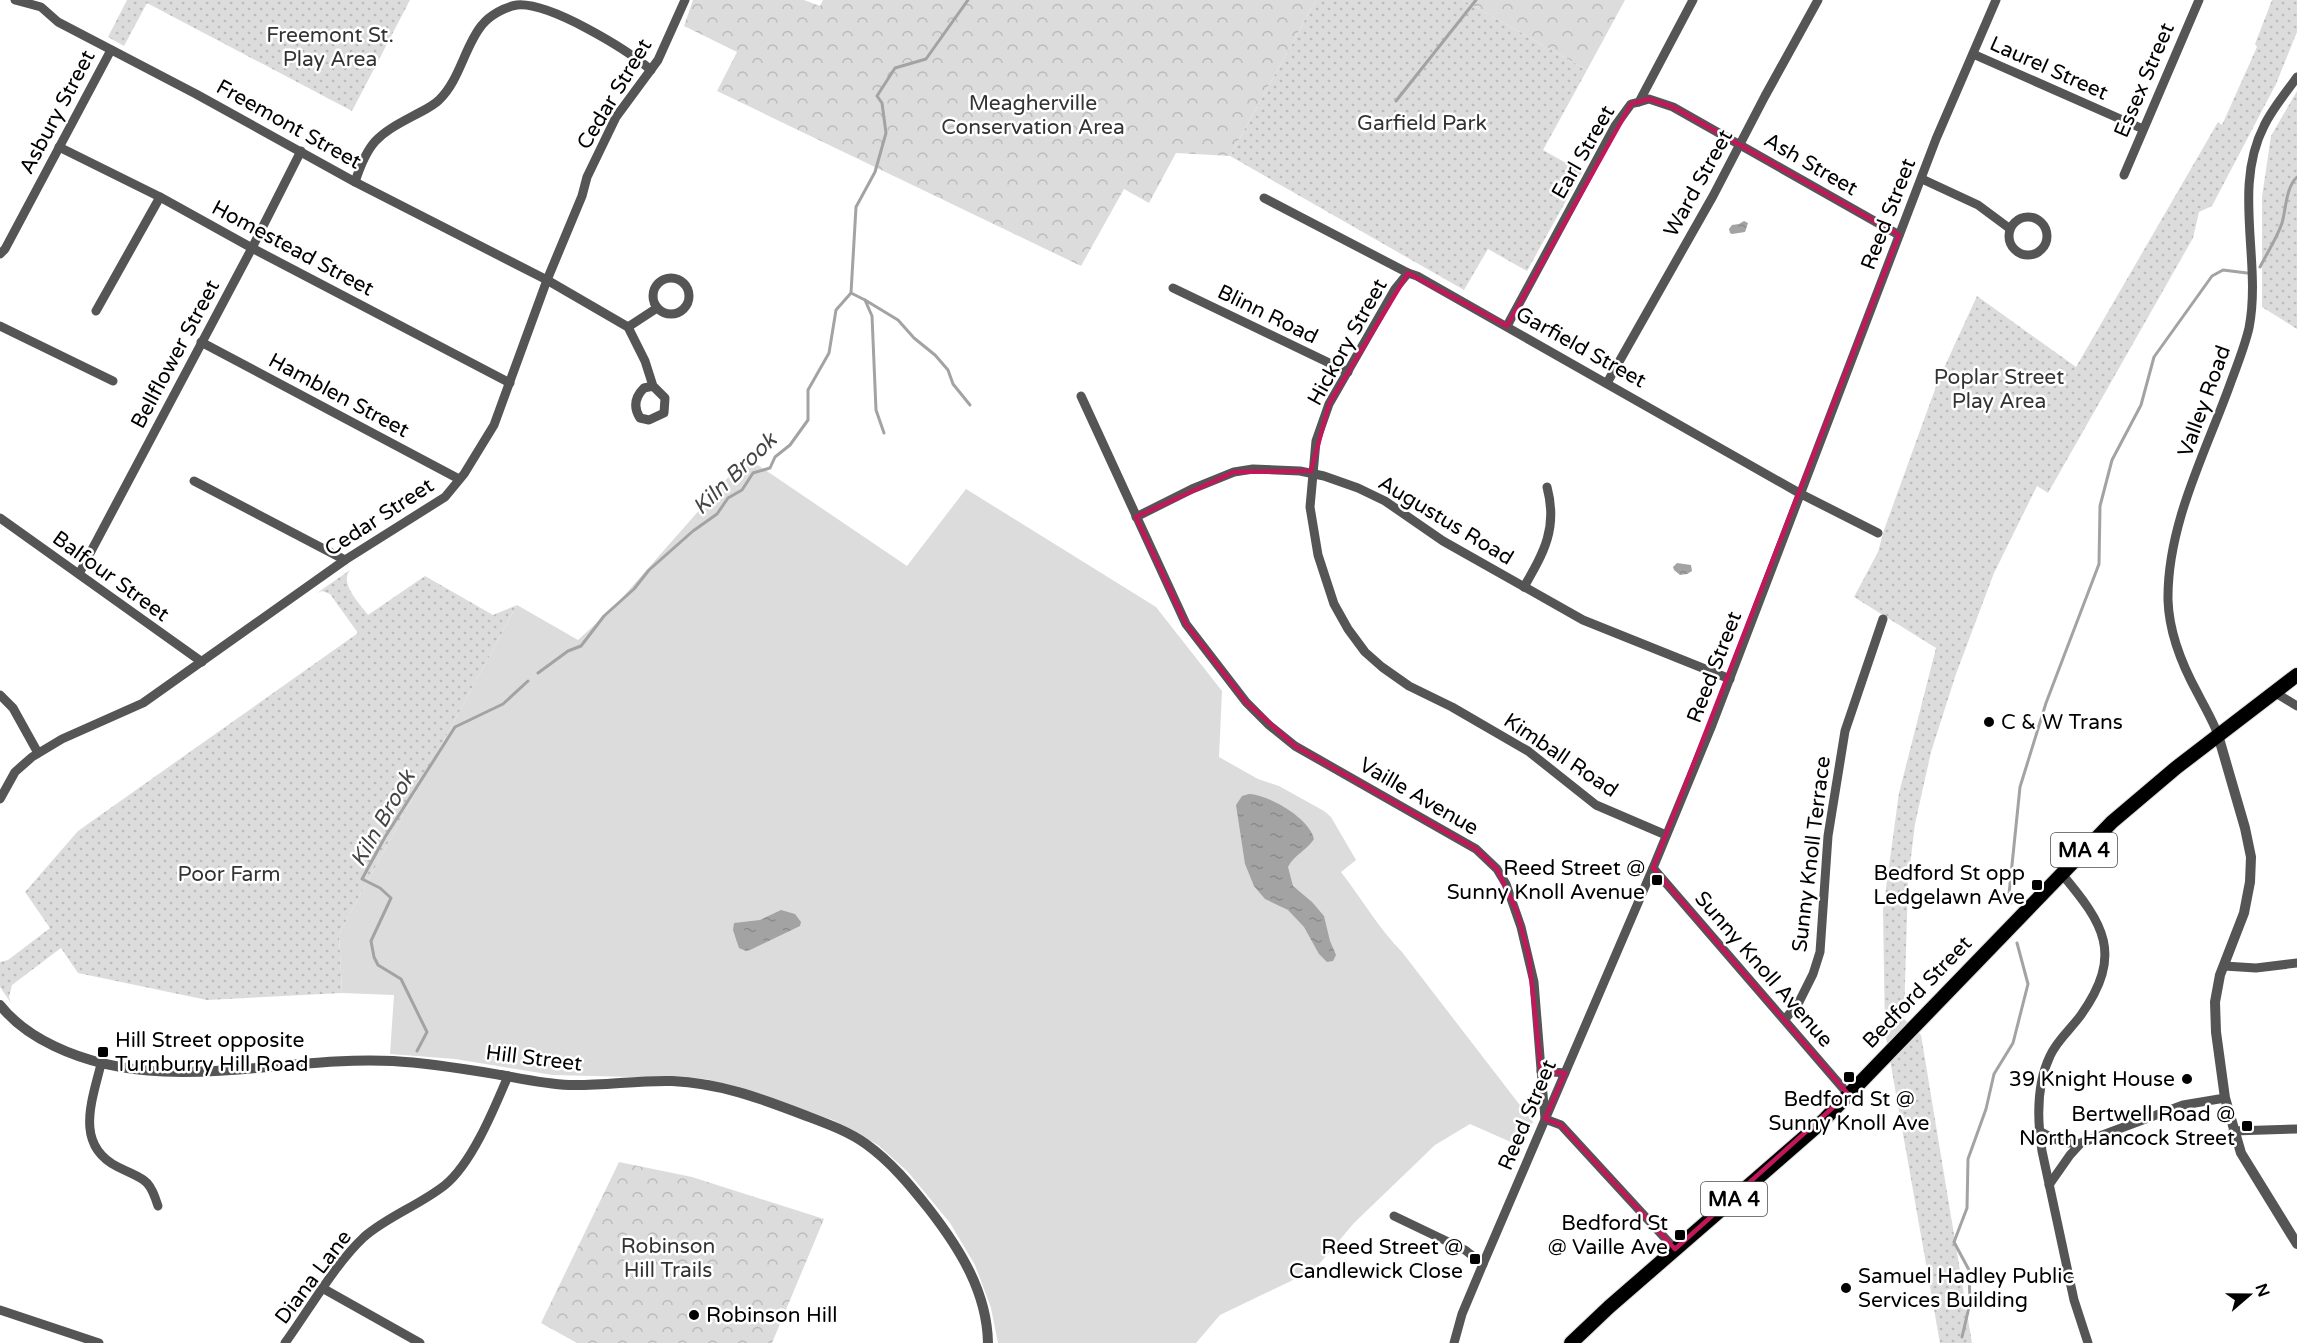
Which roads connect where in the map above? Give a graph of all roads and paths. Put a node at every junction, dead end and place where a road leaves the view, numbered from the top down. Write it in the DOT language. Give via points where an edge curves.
graph roads {
  1 [pos="15,0"];
  2 [pos="686,0"];
  3 [pos="1693,0"];
  4 [pos="1818,0"];
  5 [pos="1996,0"];
  6 [pos="2199,0"];
  7 [pos="516,3"];
  8 [pos="111,50"];
  9 [pos="1973,54"];
  10 [pos="651,70"];
  11 [pos="2297,77"];
  12 [pos="1639,102"];
  13 [pos="2143,129"];
  14 [pos="1741,145"];
  15 [pos="59,147"];
  16 [pos="301,151"];
  17 [pos="2124,175"];
  18 [pos="1922,180"];
  19 [pos="355,182"];
  20 [pos="160,197"];
  21 [pos="1264,198"];
  22 [pos="2010,228"];
  23 [pos="1899,235"];
  24 [pos="252,248"];
  25 [pos="0,254"];
  26 [pos="1408,273"];
  27 [pos="547,280"];
  28 [pos="1173,288"];
  29 [pos="657,308"];
  30 [pos="96,311"];
  31 [pos="0,326"];
  32 [pos="1507,326"];
  33 [pos="628,327"];
  34 [pos="201,342"];
  35 [pos="1348,372"];
  36 [pos="113,381"];
  37 [pos="510,383"];
  38 [pos="1607,383"];
  39 [pos="653,386"];
  40 [pos="1081,396"];
  41 [pos="1312,473"];
  42 [pos="459,479"];
  43 [pos="194,481"];
  44 [pos="1547,487"];
  45 [pos="1801,494"];
  46 [pos="1136,517"];
  47 [pos="0,518"];
  48 [pos="1878,533"];
  49 [pos="345,560"];
  50 [pos="79,574"];
  51 [pos="1524,587"];
  52 [pos="1883,619"];
  53 [pos="202,662"];
  54 [pos="2297,675"];
  55 [pos="1730,679"];
  56 [pos="1406,684"];
  57 [pos="2274,692"];
  58 [pos="0,695"];
  59 [pos="2297,706"];
  60 [pos="2218,735"];
  61 [pos="38,753"];
  62 [pos="0,800"];
  63 [pos="1666,835"];
  64 [pos="1653,868"];
  65 [pos="2061,873"];
  66 [pos="2297,963"];
  67 [pos="2224,966"];
  68 [pos="0,1005"];
  69 [pos="0,1017"];
  70 [pos="12,1019"];
  71 [pos="1785,1019"];
  72 [pos="101,1064"];
  73 [pos="1541,1071"];
  74 [pos="1565,1073"];
  75 [pos="508,1076"];
  76 [pos="1848,1094"];
  77 [pos="2225,1098"];
  78 [pos="1545,1119"];
  79 [pos="2297,1129"];
  80 [pos="2039,1131"];
  81 [pos="2233,1131"];
  82 [pos="2081,1143"];
  83 [pos="2049,1185"];
  84 [pos="158,1206"];
  85 [pos="1394,1216"];
  86 [pos="2297,1244"];
  87 [pos="1675,1249"];
  88 [pos="1483,1264"];
  89 [pos="324,1288"];
  90 [pos="0,1310"];
  91 [pos="65,1332"];
  92 [pos="62,1343"];
  93 [pos="99,1343"];
  94 [pos="285,1343"];
  95 [pos="420,1343"];
  96 [pos="988,1343"];
  97 [pos="1454,1343"];
  98 [pos="1571,1343"];
  99 [pos="2088,1343"];
  1 -- 8 [label="street, Freemont Street" via="41,7 58,22"];
  2 -- 10 [label="street, Cedar Street"];
  3 -- 12 [label="street, Earl Street"];
  4 -- 14 [label="street, Ward Street"];
  5 -- 9 [label="street, Reed Street"];
  6 -- 13 [label="street, Essex Street"];
  7 -- 10 [label="street" via="579,25"];
  7 -- 19 [label="street" via="482,24 446,93 434,105 382,133 363,157"];
  8 -- 15 [label="street, Asbury Street"];
  8 -- 16 [label="street, Freemont Street"];
  9 -- 13 [label="street, Laurel Street"];
  9 -- 18 [label="street, Reed Street"];
  10 -- 27 [label="street, Cedar Street" via="616,117 587,177"];
  11 -- 60 [label="street, Valley Road" via="2264,126 2252,166 2253,280 2249,330 2182,512 2169,579 2169,616 2176,645"];
  12 -- 14 [label="street, Ash Street" via="1649,99 1673,107"];
  12 -- 32 [label="street, Earl Street" via="1631,104 1615,126"];
  13 -- 17 [label="street, Essex Street"];
  14 -- 23 [label="street, Ash Street"];
  14 -- 38 [label="street, Ward Street"];
  15 -- 20 [label="street, Homestead Street"];
  15 -- 25 [label="street, Asbury Street"];
  16 -- 19 [label="street, Freemont Street"];
  16 -- 24 [label="street, Bellflower Street"];
  18 -- 22 [label="street" via="1978,204"];
  18 -- 23 [label="street, Reed Street"];
  19 -- 27 [label="street, Freemont Street"];
  20 -- 24 [label="street, Homestead Street"];
  20 -- 30 [label="street"];
  21 -- 26 [label="street, Garfield Street"];
  22 -- 22 [label="street" via="2011,241 2023,254 2034,255 2045,247 2047,234 2036,219 2024,217"];
  23 -- 45 [label="street, Reed Street"];
  24 -- 34 [label="street, Bellflower Street"];
  24 -- 37 [label="street, Homestead Street"];
  26 -- 32 [label="street, Garfield Street"];
  26 -- 35 [label="street, Hickory Street"];
  27 -- 33 [label="street, Freemont Street"];
  27 -- 37 [label="street, Cedar Street"];
  28 -- 35 [label="street, Blinn Road"];
  29 -- 29 [label="street" via="667,314 680,312 687,303 685,285 668,278 658,283 653,292"];
  29 -- 33 [label="street"];
  31 -- 36 [label="street"];
  32 -- 38 [label="street, Garfield Street"];
  33 -- 39 [label="street"];
  34 -- 42 [label="street, Hamblen Street"];
  34 -- 50 [label="street, Bellflower Street"];
  35 -- 41 [label="street, Hickory Street" via="1329,404 1316,441"];
  37 -- 42 [label="street, Cedar Street" via="494,425"];
  38 -- 45 [label="street, Garfield Street"];
  40 -- 46 [label="street, Vaille Avenue"];
  41 -- 46 [label="street, Augustus Road" via="1234,472"];
  41 -- 51 [label="street, Augustus Road" via="1342,481 1385,501 1443,541"];
  41 -- 56 [label="street, Hickory Street" via="1310,507 1318,555 1334,604 1365,652"];
  42 -- 49 [label="street, Cedar Street" via="445,497"];
  43 -- 49 [label="street"];
  44 -- 51 [label="street" via="1552,508 1550,529"];
  45 -- 48 [label="street, Garfield Street"];
  45 -- 55 [label="street, Reed Street"];
  46 -- 73 [label="street, Vaille Avenue" via="1186,624 1223,675 1269,725 1304,751 1476,849 1497,869 1512,897 1529,957"];
  47 -- 50 [label="street, Balfour Street"];
  49 -- 53 [label="street, Cedar Street"];
  50 -- 53 [label="street, Balfour Street"];
  51 -- 55 [label="street, Augustus Road" via="1583,620"];
  52 -- 71 [label="street, Sunny Knoll Terrace" via="1845,731 1828,836 1820,952 1798,1004"];
  53 -- 61 [label="street, Cedar Street" via="143,703"];
  54 -- 57 [label="main road, Bedford Street / MA 4"];
  55 -- 63 [label="street, Reed Street"];
  56 -- 63 [label="street, Kimball Road" via="1528,752 1596,805"];
  57 -- 59 [label="street"];
  57 -- 60 [label="main road, Bedford Street / MA 4"];
  58 -- 61 [label="street" via="13,708"];
  60 -- 65 [label="main road, Bedford Street / MA 4" via="2142,795"];
  60 -- 67 [label="street" via="2251,857 2244,913"];
  61 -- 62 [label="street, Cedar Street" via="19,768"];
  63 -- 64 [label="street, Reed Street"];
  64 -- 71 [label="street, Sunny Knoll Avenue"];
  64 -- 74 [label="street, Reed Street"];
  65 -- 76 [label="main road, Bedford Street / MA 4"];
  65 -- 80 [label="street" via="2100,926 2104,958 2093,997 2050,1055 2039,1094"];
  66 -- 67 [label="street" via="2256,968"];
  67 -- 77 [label="street" via="2215,1002"];
  68 -- 70 [label="street, Hill Street"];
  69 -- 70 [label="street"];
  70 -- 72 [label="street, Hill Street" via="49,1043"];
  71 -- 76 [label="street, Sunny Knoll Avenue"];
  72 -- 75 [label="street, Hill Street" via="169,1073 390,1061"];
  72 -- 84 [label="street" via="89,1113 94,1144 104,1158 152,1186"];
  73 -- 74 [label="street"];
  73 -- 78 [label="street, Vaille Avenue"];
  74 -- 78 [label="street, Reed Street"];
  75 -- 89 [label="street, Diana Lane" via="460,1172 364,1237"];
  75 -- 96 [label="street, Hill Street" via="569,1085 670,1081 715,1085 766,1100 851,1135 904,1177 947,1233 974,1279 985,1312"];
  76 -- 87 [label="main road, Bedford Street / MA 4"];
  77 -- 81 [label="street"];
  77 -- 82 [label="street" via="2183,1105"];
  78 -- 87 [label="street" via="1561,1125"];
  78 -- 88 [label="street, Reed Street"];
  79 -- 81 [label="street"];
  80 -- 82 [label="street" via="2068,1144"];
  80 -- 83 [label="street"];
  81 -- 86 [label="street" via="2241,1153"];
  82 -- 83 [label="street"];
  83 -- 99 [label="street" via="2074,1300"];
  85 -- 88 [label="street" via="1465,1250"];
  87 -- 98 [label="main road, Bedford Street / MA 4"];
  88 -- 97 [label="street, Reed Street"];
  89 -- 94 [label="street, Diana Lane"];
  89 -- 95 [label="street"];
  90 -- 91 [label="street"];
  91 -- 92 [label="street"];
  91 -- 93 [label="street"];
}
